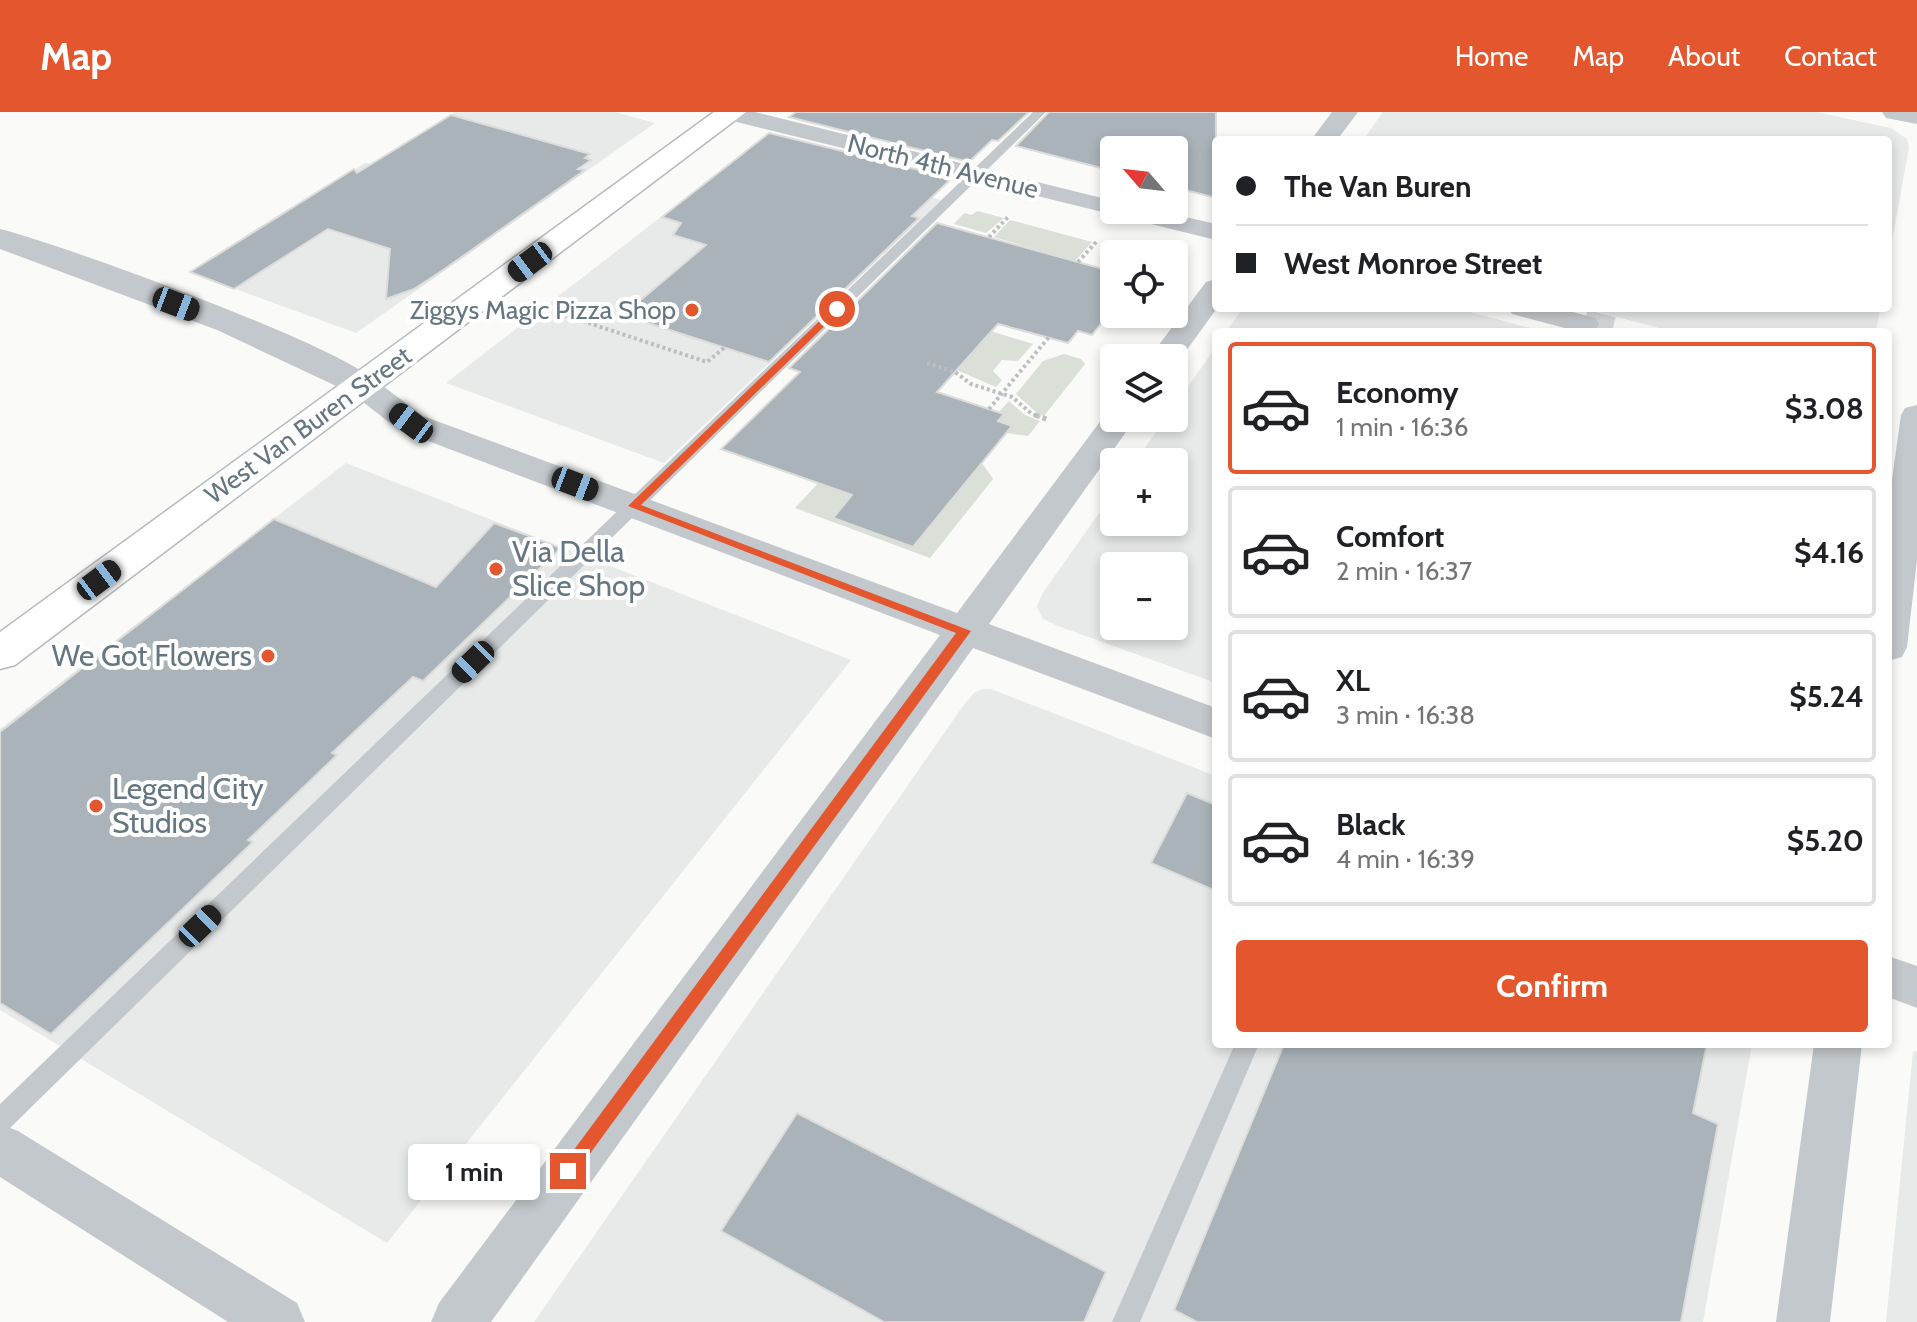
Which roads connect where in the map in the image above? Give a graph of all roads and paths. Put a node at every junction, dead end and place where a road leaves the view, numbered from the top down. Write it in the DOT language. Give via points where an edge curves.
graph roads {
  1 [pos="729,112"];
  2 [pos="1040,112"];
  3 [pos="1345,112"];
  4 [pos="1896,112"];
  5 [pos="1917,116"];
  6 [pos="1327,136"];
  7 [pos="975,174"];
  8 [pos="1100,206"];
  9 [pos="1009,216"];
  10 [pos="1180,224"];
  11 [pos="1212,231"];
  12 [pos="989,237"];
  13 [pos="0,238"];
  14 [pos="1098,240"];
  15 [pos="1078,262"];
  16 [pos="1212,293"];
  17 [pos="537,306"];
  18 [pos="1544,312"];
  19 [pos="1571,317"];
  20 [pos="1049,337"];
  21 [pos="1175,344"];
  22 [pos="724,348"];
  23 [pos="927,363"];
  24 [pos="361,385"];
  25 [pos="1892,408"];
  26 [pos="989,409"];
  27 [pos="1917,416"];
  28 [pos="1049,420"];
  29 [pos="1110,432"];
  30 [pos="633,506"];
  31 [pos="1894,548"];
  32 [pos="1892,579"];
  33 [pos="964,631"];
  34 [pos="0,654"];
  35 [pos="1212,723"];
  36 [pos="1892,978"];
  37 [pos="1917,987"];
  38 [pos="1245,1048"];
  39 [pos="1837,1048"];
  40 [pos="0,1121"];
  41 [pos="0,1148"];
  42 [pos="278,1322"];
  43 [pos="458,1322"];
  44 [pos="1126,1322"];
  45 [pos="1803,1322"];
  1 -- 7 [label="street, North 4th Avenue"];
  1 -- 24 [label="main road, West Van Buren Street"];
  2 -- 7 [label="lane"];
  3 -- 6 [label="street"];
  4 -- 5 [label="street"];
  7 -- 8 [label="street, North 4th Avenue"];
  7 -- 30 [label="lane"];
  9 -- 12 [label="path"];
  10 -- 11 [label="street, North 4th Avenue"];
  13 -- 24 [label="street" via="228,324"];
  14 -- 15 [label="path"];
  16 -- 21 [label="street"];
  17 -- 22 [label="path" via="707,362"];
  18 -- 19 [label="street"];
  20 -- 26 [label="path, bridge"];
  23 -- 28 [label="path" via="1012,397"];
  24 -- 30 [label="street" via="411,423"];
  24 -- 34 [label="main road, West Van Buren Street"];
  25 -- 27 [label="street"];
  27 -- 31 [label="street"];
  29 -- 33 [label="street"];
  30 -- 33 [label="street"];
  30 -- 40 [label="lane"];
  31 -- 32 [label="street"];
  33 -- 35 [label="street"];
  33 -- 43 [label="street"];
  36 -- 37 [label="street"];
  38 -- 44 [label="lane"];
  39 -- 45 [label="street"];
  41 -- 42 [label="street"];
}
